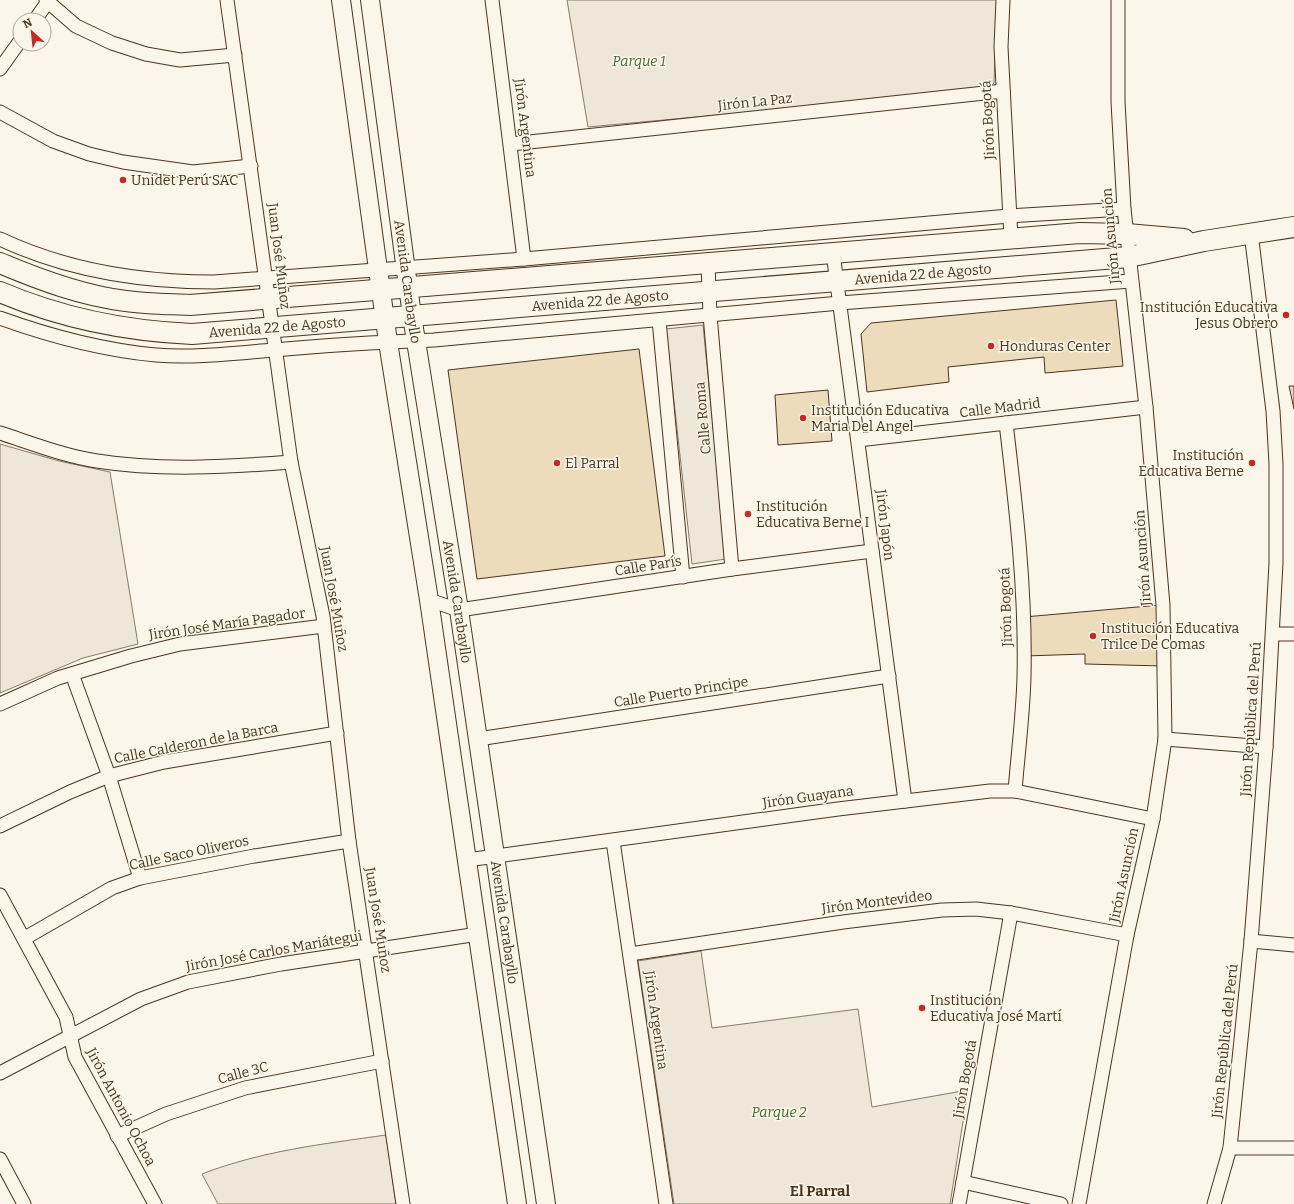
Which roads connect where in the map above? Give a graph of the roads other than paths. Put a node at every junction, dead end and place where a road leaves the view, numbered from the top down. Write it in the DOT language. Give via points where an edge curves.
graph roads {
  1 [pos="227,0"];
  2 [pos="341,0"];
  3 [pos="370,0"];
  4 [pos="492,0"];
  5 [pos="1003,0"];
  6 [pos="1118,0"];
  7 [pos="48,1"];
  8 [pos="40,12"];
  9 [pos="12,52"];
  10 [pos="235,55"];
  11 [pos="0,69"];
  12 [pos="1003,91"];
  13 [pos="0,112"];
  14 [pos="511,144"];
  15 [pos="251,166"];
  16 [pos="1124,209"];
  17 [pos="1010,216"];
  18 [pos="1294,227"];
  19 [pos="1251,233"];
  20 [pos="1127,234"];
  21 [pos="1011,238"];
  22 [pos="0,239"];
  23 [pos="1204,241"];
  24 [pos="833,252"];
  25 [pos="1129,257"];
  26 [pos="524,259"];
  27 [pos="0,263"];
  28 [pos="708,264"];
  29 [pos="406,268"];
  30 [pos="265,278"];
  31 [pos="380,279"];
  32 [pos="837,281"];
  33 [pos="1131,281"];
  34 [pos="408,287"];
  35 [pos="0,292"];
  36 [pos="709,292"];
  37 [pos="268,298"];
  38 [pos="840,303"];
  39 [pos="710,315"];
  40 [pos="412,316"];
  41 [pos="0,318"];
  42 [pos="385,318"];
  43 [pos="659,320"];
  44 [pos="272,328"];
  45 [pos="416,340"];
  46 [pos="388,342"];
  47 [pos="275,350"];
  48 [pos="1146,407"];
  49 [pos="1006,423"];
  50 [pos="0,433"];
  51 [pos="858,440"];
  52 [pos="291,462"];
  53 [pos="872,551"];
  54 [pos="732,569"];
  55 [pos="683,577"];
  56 [pos="429,600"];
  57 [pos="459,610"];
  58 [pos="324,626"];
  59 [pos="1273,634"];
  60 [pos="1294,634"];
  61 [pos="72,674"];
  62 [pos="889,676"];
  63 [pos="0,704"];
  64 [pos="337,733"];
  65 [pos="478,739"];
  66 [pos="1165,739"];
  67 [pos="1266,747"];
  68 [pos="109,776"];
  69 [pos="1015,791"];
  70 [pos="905,801"];
  71 [pos="1153,819"];
  72 [pos="0,826"];
  73 [pos="349,841"];
  74 [pos="613,841"];
  75 [pos="495,856"];
  76 [pos="467,860"];
  77 [pos="140,878"];
  78 [pos="0,894"];
  79 [pos="1011,913"];
  80 [pos="478,934"];
  81 [pos="1127,935"];
  82 [pos="25,938"];
  83 [pos="1251,941"];
  84 [pos="1294,945"];
  85 [pos="367,952"];
  86 [pos="630,954"];
  87 [pos="70,1036"];
  88 [pos="382,1061"];
  89 [pos="0,1074"];
  90 [pos="118,1136"];
  91 [pos="1230,1148"];
  92 [pos="1294,1148"];
  93 [pos="0,1159"];
  94 [pos="963,1182"];
  95 [pos="24,1204"];
  96 [pos="155,1204"];
  97 [pos="403,1204"];
  98 [pos="517,1204"];
  99 [pos="546,1204"];
  100 [pos="666,1204"];
  101 [pos="959,1204"];
  102 [pos="1062,1204"];
  103 [pos="1079,1204"];
  104 [pos="1214,1204"];
  1 -- 10 [label="street, Juan José Muñoz"];
  2 -- 31 [label="main road, Avenida Carabayllo"];
  3 -- 29 [label="main road, Avenida Carabayllo"];
  4 -- 14 [label="street, Jirón Argentina"];
  5 -- 12 [label="street, Jirón Bogotá"];
  6 -- 16 [label="street, Jirón Asunción" via="1118,102"];
  7 -- 8 [label="street"];
  7 -- 10 [label="street" via="76,26 112,43 146,54 180,60"];
  9 -- 11 [label="street"];
  10 -- 15 [label="street, Juan José Muñoz"];
  12 -- 14 [label="street, Jirón La Paz"];
  12 -- 17 [label="street, Jirón Bogotá"];
  13 -- 15 [label="street" via="53,141 89,154 123,162 193,172"];
  14 -- 26 [label="street, Jirón Argentina"];
  15 -- 30 [label="street, Juan José Muñoz"];
  16 -- 17 [label="street, Avenida 22 de Agosto"];
  16 -- 20 [label="street, Jirón Asunción"];
  17 -- 21 [label="street, Jirón Bogotá"];
  17 -- 26 [label="street, Avenida 22 de Agosto"];
  18 -- 19 [label="main road, Avenida 22 de Agosto"];
  19 -- 23 [label="main road, Avenida 22 de Agosto"];
  19 -- 59 [label="street, Jirón República del Perú" via="1274,411 1276,563"];
  20 -- 21 [label="main road, Avenida 22 de Agosto" via="1080,233"];
  20 -- 23 [label="main road, Avenida 22 de Agosto"];
  20 -- 25 [label="street, Jirón Asunción"];
  21 -- 24 [label="main road, Avenida 22 de Agosto"];
  22 -- 30 [label="street, Avenida 22 de Agosto" via="26,252 70,266 162,281 214,282"];
  23 -- 25 [label="main road, Avenida 22 de Agosto"];
  24 -- 28 [label="main road, Avenida 22 de Agosto"];
  24 -- 32 [label="street, Jirón Japón"];
  25 -- 32 [label="main road, Avenida 22 de Agosto"];
  25 -- 33 [label="street, Jirón Asunción"];
  26 -- 29 [label="street, Avenida 22 de Agosto"];
  27 -- 37 [label="main road, Avenida 22 de Agosto" via="88,294 125,301 190,304"];
  28 -- 34 [label="main road, Avenida 22 de Agosto"];
  28 -- 36 [label="street, Calle Roma"];
  29 -- 31 [label="street, Avenida 22 de Agosto"];
  29 -- 34 [label="main road, Avenida Carabayllo"];
  30 -- 31 [label="street, Avenida 22 de Agosto"];
  30 -- 37 [label="street, Juan José Muñoz"];
  31 -- 34 [label="main road, Avenida 22 de Agosto"];
  31 -- 37 [label="main road, Avenida 22 de Agosto"];
  31 -- 42 [label="main road, Avenida Carabayllo"];
  32 -- 36 [label="main road, Avenida 22 de Agosto"];
  32 -- 38 [label="street, Jirón Japón"];
  33 -- 38 [label="street, Avenida 22 de Agosto"];
  33 -- 48 [label="street, Jirón Asunción"];
  34 -- 40 [label="main road, Avenida Carabayllo"];
  35 -- 44 [label="main road, Avenida 22 de Agosto" via="30,305 126,329 192,334"];
  36 -- 39 [label="street, Calle Roma"];
  36 -- 40 [label="main road, Avenida 22 de Agosto"];
  37 -- 44 [label="street, Juan José Muñoz"];
  38 -- 39 [label="street, Avenida 22 de Agosto"];
  38 -- 51 [label="street, Jirón Japón"];
  39 -- 43 [label="street, Avenida 22 de Agosto"];
  39 -- 54 [label="street, Calle Roma"];
  40 -- 42 [label="main road, Avenida 22 de Agosto"];
  40 -- 45 [label="main road, Avenida Carabayllo"];
  41 -- 47 [label="street, Avenida 22 de Agosto" via="69,340 157,355"];
  42 -- 44 [label="main road, Avenida 22 de Agosto"];
  42 -- 46 [label="main road, Avenida Carabayllo"];
  43 -- 45 [label="street, Avenida 22 de Agosto"];
  43 -- 55 [label="street"];
  44 -- 47 [label="street, Juan José Muñoz"];
  45 -- 46 [label="street, Avenida 22 de Agosto"];
  45 -- 57 [label="main road, Avenida Carabayllo"];
  46 -- 47 [label="street, Avenida 22 de Agosto"];
  46 -- 56 [label="main road, Avenida Carabayllo"];
  47 -- 52 [label="street, Juan José Muñoz"];
  48 -- 49 [label="street, Calle Madrid"];
  48 -- 66 [label="street, Jirón Asunción" via="1163,605"];
  49 -- 51 [label="street, Calle Madrid"];
  49 -- 69 [label="street, Jirón Bogotá" via="1020,541 1024,622 1024,678"];
  50 -- 52 [label="street" via="96,461 205,467"];
  51 -- 53 [label="street, Jirón Japón"];
  52 -- 58 [label="street, Juan José Muñoz"];
  53 -- 54 [label="street, Calle París"];
  53 -- 62 [label="street, Jirón Japón"];
  54 -- 55 [label="street, Calle París"];
  55 -- 57 [label="street, Calle París"];
  56 -- 57 [label="street, Calle París"];
  56 -- 76 [label="main road, Avenida Carabayllo"];
  57 -- 65 [label="main road, Avenida Carabayllo"];
  58 -- 61 [label="street, Jirón José María Pagador" via="180,644"];
  58 -- 64 [label="street, Juan José Muñoz"];
  59 -- 60 [label="street"];
  59 -- 67 [label="street, Jirón República del Perú"];
  61 -- 63 [label="street, Jirón José María Pagador"];
  61 -- 68 [label="street"];
  62 -- 65 [label="street, Calle Puerto Principe"];
  62 -- 70 [label="street, Jirón Japón"];
  64 -- 68 [label="street, Calle Calderon de la Barca" via="164,762"];
  64 -- 73 [label="street, Juan José Muñoz"];
  65 -- 75 [label="main road, Avenida Carabayllo"];
  66 -- 67 [label="street"];
  66 -- 71 [label="street, Jirón Asunción"];
  67 -- 83 [label="street, Jirón República del Perú"];
  68 -- 72 [label="street, Calle Calderon de la Barca"];
  68 -- 77 [label="street"];
  69 -- 70 [label="street, Jirón Guayana" via="990,791"];
  69 -- 71 [label="street, Jirón Guayana"];
  70 -- 74 [label="street, Jirón Guayana"];
  71 -- 81 [label="street, Jirón Asunción"];
  73 -- 77 [label="street, Calle Saco Oliveros"];
  73 -- 85 [label="street, Juan José Muñoz"];
  74 -- 75 [label="street, Jirón Guayana"];
  74 -- 86 [label="street, Jirón Argentina"];
  75 -- 76 [label="street, Jirón Guayana"];
  75 -- 99 [label="main road, Avenida Carabayllo"];
  76 -- 80 [label="main road, Avenida Carabayllo"];
  77 -- 82 [label="street, Calle Saco Oliveros" via="112,888"];
  78 -- 82 [label="street, Jirón Antonio Ochoa"];
  79 -- 81 [label="street, Jirón Montevideo"];
  79 -- 86 [label="street, Jirón Montevideo" via="976,909 942,910"];
  79 -- 94 [label="street, Jirón Bogotá"];
  80 -- 85 [label="street, Jirón José Carlos Mariátegui"];
  80 -- 98 [label="main road, Avenida Carabayllo"];
  81 -- 103 [label="street, Jirón Asunción"];
  82 -- 87 [label="street, Jirón Antonio Ochoa" via="66,1017"];
  83 -- 84 [label="street"];
  83 -- 91 [label="street, Jirón República del Perú"];
  85 -- 87 [label="street, Jirón José Carlos Mariátegui" via="281,964 188,982 141,999"];
  85 -- 88 [label="street, Juan José Muñoz"];
  86 -- 100 [label="street, Jirón Argentina"];
  87 -- 89 [label="street, Jirón José Carlos Mariátegui"];
  87 -- 90 [label="street, Jirón Antonio Ochoa" via="75,1057"];
  88 -- 90 [label="street, Calle 3C" via="245,1088 166,1114"];
  88 -- 97 [label="street, Juan José Muñoz"];
  90 -- 96 [label="street, Jirón Antonio Ochoa"];
  91 -- 92 [label="street"];
  91 -- 104 [label="street, Jirón República del Perú"];
  93 -- 95 [label="street"];
  94 -- 101 [label="street, Jirón Bogotá"];
  94 -- 102 [label="street"];
}
